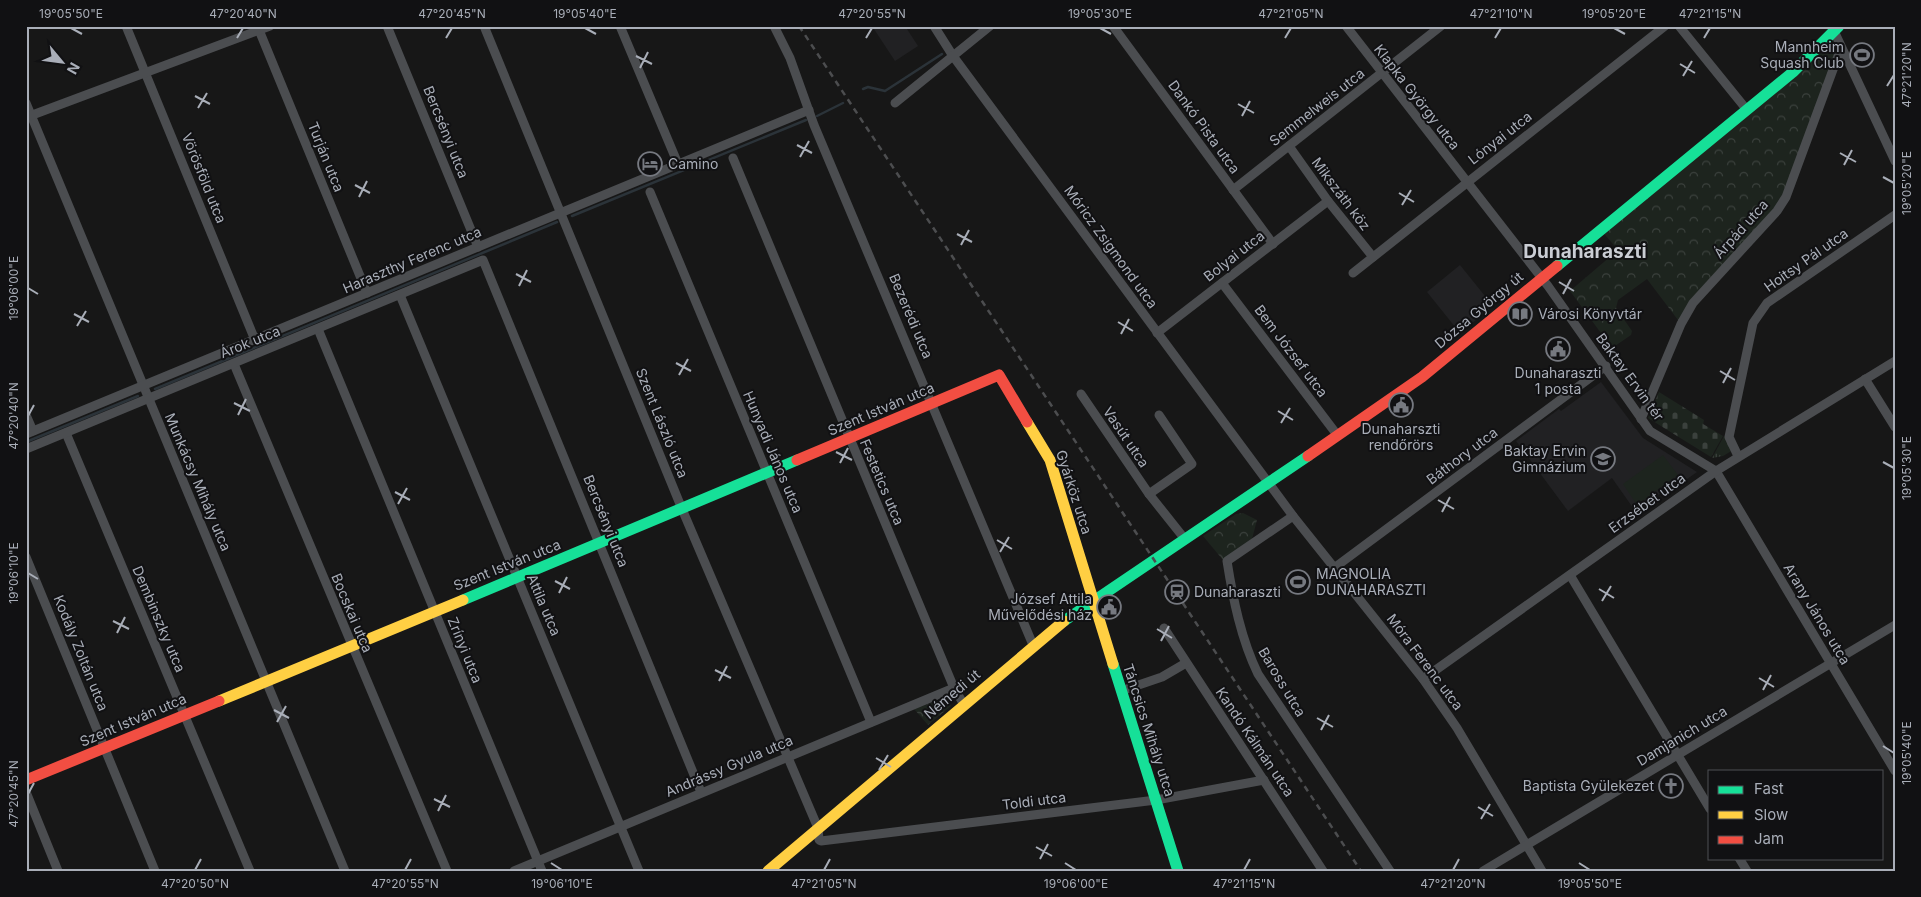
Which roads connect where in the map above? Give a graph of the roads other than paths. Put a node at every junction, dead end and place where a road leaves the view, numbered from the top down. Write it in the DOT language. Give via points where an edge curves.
graph roads {
  1 [pos="126,26"];
  2 [pos="270,26"];
  3 [pos="387,26"];
  4 [pos="484,26"];
  5 [pos="620,26"];
  6 [pos="774,26"];
  7 [pos="934,26"];
  8 [pos="990,26"];
  9 [pos="1113,26"];
  10 [pos="1346,26"];
  11 [pos="1441,26"];
  12 [pos="1665,26"];
  13 [pos="1679,26"];
  14 [pos="1837,29"];
  15 [pos="259,30"];
  16 [pos="1841,48"];
  17 [pos="953,56"];
  18 [pos="145,73"];
  19 [pos="1381,73"];
  20 [pos="26,103"];
  21 [pos="895,103"];
  22 [pos="809,110"];
  23 [pos="1747,110"];
  24 [pos="29,116"];
  25 [pos="1289,146"];
  26 [pos="733,158"];
  27 [pos="1895,161"];
  28 [pos="678,164"];
  29 [pos="1466,183"];
  30 [pos="1233,190"];
  31 [pos="650,192"];
  32 [pos="1328,201"];
  33 [pos="561,213"];
  34 [pos="1895,215"];
  35 [pos="1273,244"];
  36 [pos="478,247"];
  37 [pos="1373,256"];
  38 [pos="483,260"];
  39 [pos="1353,273"];
  40 [pos="1541,278"];
  41 [pos="1222,283"];
  42 [pos="367,293"];
  43 [pos="400,294"];
  44 [pos="318,329"];
  45 [pos="1157,333"];
  46 [pos="255,340"];
  47 [pos="1895,361"];
  48 [pos="234,364"];
  49 [pos="1606,366"];
  50 [pos="999,375"];
  51 [pos="1866,378"];
  52 [pos="145,386"];
  53 [pos="1081,394"];
  54 [pos="149,399"];
  55 [pos="932,403"];
  56 [pos="26,415"];
  57 [pos="1159,415"];
  58 [pos="1641,418"];
  59 [pos="1895,426"];
  60 [pos="30,433"];
  61 [pos="66,433"];
  62 [pos="1338,436"];
  63 [pos="849,439"];
  64 [pos="26,449"];
  65 [pos="1738,456"];
  66 [pos="1716,471"];
  67 [pos="767,474"];
  68 [pos="1268,482"];
  69 [pos="1149,494"];
  70 [pos="682,509"];
  71 [pos="1293,516"];
  72 [pos="1184,538"];
  73 [pos="601,543"];
  74 [pos="1164,551"];
  75 [pos="26,557"];
  76 [pos="1334,568"];
  77 [pos="1570,575"];
  78 [pos="517,577"];
  79 [pos="1092,598"];
  80 [pos="434,612"];
  81 [pos="1895,625"];
  82 [pos="1164,628"];
  83 [pos="1033,645"];
  84 [pos="350,646"];
  85 [pos="1186,663"];
  86 [pos="1830,663"];
  87 [pos="1423,679"];
  88 [pos="265,682"];
  89 [pos="954,688"];
  90 [pos="1120,691"];
  91 [pos="964,703"];
  92 [pos="184,715"];
  93 [pos="871,722"];
  94 [pos="105,748"];
  95 [pos="1677,755"];
  96 [pos="786,757"];
  97 [pos="1895,770"];
  98 [pos="26,780"];
  99 [pos="1264,780"];
  100 [pos="26,792"];
  101 [pos="702,792"];
  102 [pos="1156,800"];
  103 [pos="1708,806"];
  104 [pos="620,827"];
  105 [pos="818,828"];
  106 [pos="1526,844"];
  107 [pos="1740,860"];
  108 [pos="538,862"];
  109 [pos="780,866"];
  110 [pos="58,871"];
  111 [pos="155,871"];
  112 [pos="250,871"];
  113 [pos="345,871"];
  114 [pos="447,871"];
  115 [pos="514,871"];
  116 [pos="542,871"];
  117 [pos="639,871"];
  118 [pos="768,871"];
  119 [pos="1178,871"];
  120 [pos="1323,871"];
  121 [pos="1390,871"];
  122 [pos="1483,871"];
  123 [pos="1542,871"];
  124 [pos="1747,871"];
  1 -- 18 [label="street, Vörösföld utca"];
  2 -- 15 [label="street"];
  3 -- 36 [label="street, Bercsényi utca"];
  4 -- 33 [label="street, Szent László utca"];
  5 -- 28 [label="street"];
  6 -- 22 [label="street, Bezerédi utca"];
  7 -- 17 [label="street, Móricz Zsigmond utca"];
  8 -- 17 [label="street"];
  9 -- 30 [label="street, Dankó Pista utca"];
  10 -- 19 [label="street, Klapka György utca"];
  11 -- 19 [label="street, Semmelweis utca"];
  12 -- 29 [label="street, Lónyai utca"];
  13 -- 23 [label="street"];
  14 -- 16 [label="street"];
  14 -- 23 [label="street, Dózsa György út" via="1808,59"];
  15 -- 18 [label="street"];
  15 -- 42 [label="street, Turján utca"];
  16 -- 27 [label="street"];
  16 -- 58 [label="street, Árpád utca" via="1786,197 1694,303 1681,324"];
  17 -- 21 [label="street"];
  17 -- 45 [label="street, Móricz Zsigmond utca"];
  18 -- 24 [label="street"];
  18 -- 46 [label="street, Vörösföld utca"];
  19 -- 25 [label="street, Semmelweis utca"];
  19 -- 29 [label="street, Klapka György utca"];
  20 -- 24 [label="street, Munkácsy Mihály utca"];
  22 -- 28 [label="street, Haraszthy Ferenc utca"];
  22 -- 55 [label="street, Bezerédi utca"];
  23 -- 40 [label="street, Dózsa György út"];
  24 -- 52 [label="street, Munkácsy Mihály utca"];
  25 -- 30 [label="street, Semmelweis utca"];
  25 -- 32 [label="street, Mikszáth köz"];
  26 -- 63 [label="street, Festetics utca"];
  28 -- 33 [label="street, Haraszthy Ferenc utca"];
  29 -- 37 [label="street, Lónyai utca"];
  29 -- 40 [label="street, Klapka György utca"];
  30 -- 35 [label="street, Dankó Pista utca"];
  31 -- 67 [label="street, Hunyadi János utca"];
  32 -- 35 [label="street, Bolyai utca"];
  32 -- 37 [label="street, Mikszáth köz"];
  33 -- 36 [label="street, Haraszthy Ferenc utca"];
  33 -- 70 [label="street, Szent László utca"];
  34 -- 65 [label="street, Hoitsy Pál utca" via="1768,303 1753,323 1729,437"];
  35 -- 41 [label="street, Bolyai utca"];
  36 -- 42 [label="street, Haraszthy Ferenc utca"];
  37 -- 39 [label="street, Lónyai utca"];
  38 -- 43 [label="street, Árok utca"];
  38 -- 73 [label="street, Bercsényi utca"];
  40 -- 49 [label="street, Baktay Ervin tér"];
  40 -- 62 [label="street, Dózsa György út" via="1422,377"];
  41 -- 45 [label="street, Bolyai utca"];
  41 -- 62 [label="street, Bem József utca"];
  42 -- 46 [label="street, Haraszthy Ferenc utca"];
  43 -- 44 [label="street, Árok utca"];
  43 -- 78 [label="street, Attila utca"];
  44 -- 48 [label="street, Árok utca"];
  44 -- 80 [label="street, Zrínyi utca"];
  45 -- 68 [label="street, Móricz Zsigmond utca"];
  46 -- 52 [label="street, Haraszthy Ferenc utca"];
  47 -- 51 [label="street, Erzsébet utca"];
  48 -- 54 [label="street, Árok utca"];
  48 -- 84 [label="street, Bocskai utca"];
  49 -- 58 [label="street, Baktay Ervin tér"];
  49 -- 76 [label="street, Báthory utca"];
  50 -- 55 [label="street, Szent István utca"];
  50 -- 79 [label="street, Gyárköz utca" via="1050,460"];
  51 -- 59 [label="street"];
  51 -- 65 [label="street, Erzsébet utca"];
  52 -- 54 [label="street, Munkácsy Mihály utca"];
  52 -- 60 [label="street, Haraszthy Ferenc utca"];
  53 -- 69 [label="street, Vasút utca"];
  54 -- 61 [label="street, Árok utca"];
  54 -- 88 [label="street, Munkácsy Mihály utca"];
  55 -- 63 [label="street, Szent István utca"];
  55 -- 83 [label="street, Bezerédi utca"];
  56 -- 60 [label="street"];
  57 -- 69 [label="street" via="1192,464"];
  58 -- 66 [label="street, Baktay Ervin tér" via="1650,430"];
  61 -- 64 [label="street, Árok utca"];
  61 -- 92 [label="street, Dembinszky utca"];
  62 -- 68 [label="street, Dózsa György út"];
  63 -- 67 [label="street, Szent István utca"];
  63 -- 89 [label="street, Festetics utca"];
  65 -- 66 [label="street, Erzsébet utca"];
  66 -- 77 [label="street, Erzsébet utca"];
  66 -- 86 [label="street, Arany János utca"];
  67 -- 70 [label="street, Szent István utca"];
  67 -- 93 [label="street, Hunyadi János utca"];
  68 -- 71 [label="street, Móra Ferenc utca"];
  68 -- 72 [label="street, Dózsa György út"];
  69 -- 72 [label="street, Vasút utca"];
  70 -- 73 [label="street, Szent István utca"];
  70 -- 96 [label="street, Szent László utca"];
  71 -- 76 [label="street, Móra Ferenc utca"];
  71 -- 121 [label="street, Baross utca" via="1227,560 1248,653 1258,674"];
  72 -- 74 [label="street, Dózsa György út"];
  73 -- 78 [label="street, Szent István utca"];
  73 -- 101 [label="street, Bercsényi utca"];
  74 -- 79 [label="street, Némedi út"];
  75 -- 94 [label="street, Kodály Zoltán utca"];
  76 -- 87 [label="street, Móra Ferenc utca"];
  77 -- 87 [label="street, Erzsébet utca"];
  77 -- 95 [label="street"];
  78 -- 80 [label="street, Szent István utca"];
  78 -- 104 [label="street, Attila utca"];
  79 -- 83 [label="street, Némedi út"];
  79 -- 90 [label="street, Táncsics Mihály utca"];
  80 -- 84 [label="street, Szent István utca"];
  80 -- 108 [label="street, Zrínyi utca"];
  81 -- 86 [label="street, Damjanich utca"];
  82 -- 85 [label="street, Kandó Kálmán utca"];
  83 -- 91 [label="street, Némedi út"];
  84 -- 88 [label="street, Szent István utca"];
  84 -- 114 [label="street, Bocskai utca"];
  85 -- 90 [label="street" via="1162,677"];
  85 -- 99 [label="street, Kandó Kálmán utca"];
  86 -- 95 [label="street, Damjanich utca"];
  86 -- 97 [label="street, Arany János utca"];
  87 -- 106 [label="street, Móra Ferenc utca" via="1457,728"];
  88 -- 92 [label="street, Szent István utca"];
  88 -- 113 [label="street, Munkácsy Mihály utca"];
  89 -- 91 [label="street, Festetics utca"];
  89 -- 93 [label="street, Andrássy Gyula utca"];
  90 -- 102 [label="street, Táncsics Mihály utca"];
  91 -- 105 [label="street, Némedi út"];
  92 -- 94 [label="street, Szent István utca"];
  92 -- 112 [label="street, Dembinszky utca"];
  93 -- 96 [label="street, Andrássy Gyula utca"];
  94 -- 98 [label="street, Szent István utca"];
  94 -- 111 [label="street, Kodály Zoltán utca"];
  95 -- 103 [label="street"];
  95 -- 106 [label="street, Damjanich utca"];
  96 -- 101 [label="street, Andrássy Gyula utca"];
  96 -- 105 [label="street, Szent László utca"];
  99 -- 102 [label="street, Toldi utca"];
  99 -- 120 [label="street, Kandó Kálmán utca"];
  100 -- 110 [label="street"];
  101 -- 104 [label="street, Andrássy Gyula utca"];
  102 -- 105 [label="street, Toldi utca" via="821,841"];
  102 -- 119 [label="street, Táncsics Mihály utca"];
  104 -- 108 [label="street, Andrássy Gyula utca"];
  104 -- 117 [label="street, Attila utca"];
  105 -- 109 [label="street, Némedi út"];
  106 -- 122 [label="street, Damjanich utca"];
  106 -- 123 [label="street, Móra Ferenc utca"];
  107 -- 124 [label="street"];
  108 -- 115 [label="street, Andrássy Gyula utca"];
  108 -- 116 [label="street, Zrínyi utca"];
  109 -- 118 [label="street, Némedi út"];
}
